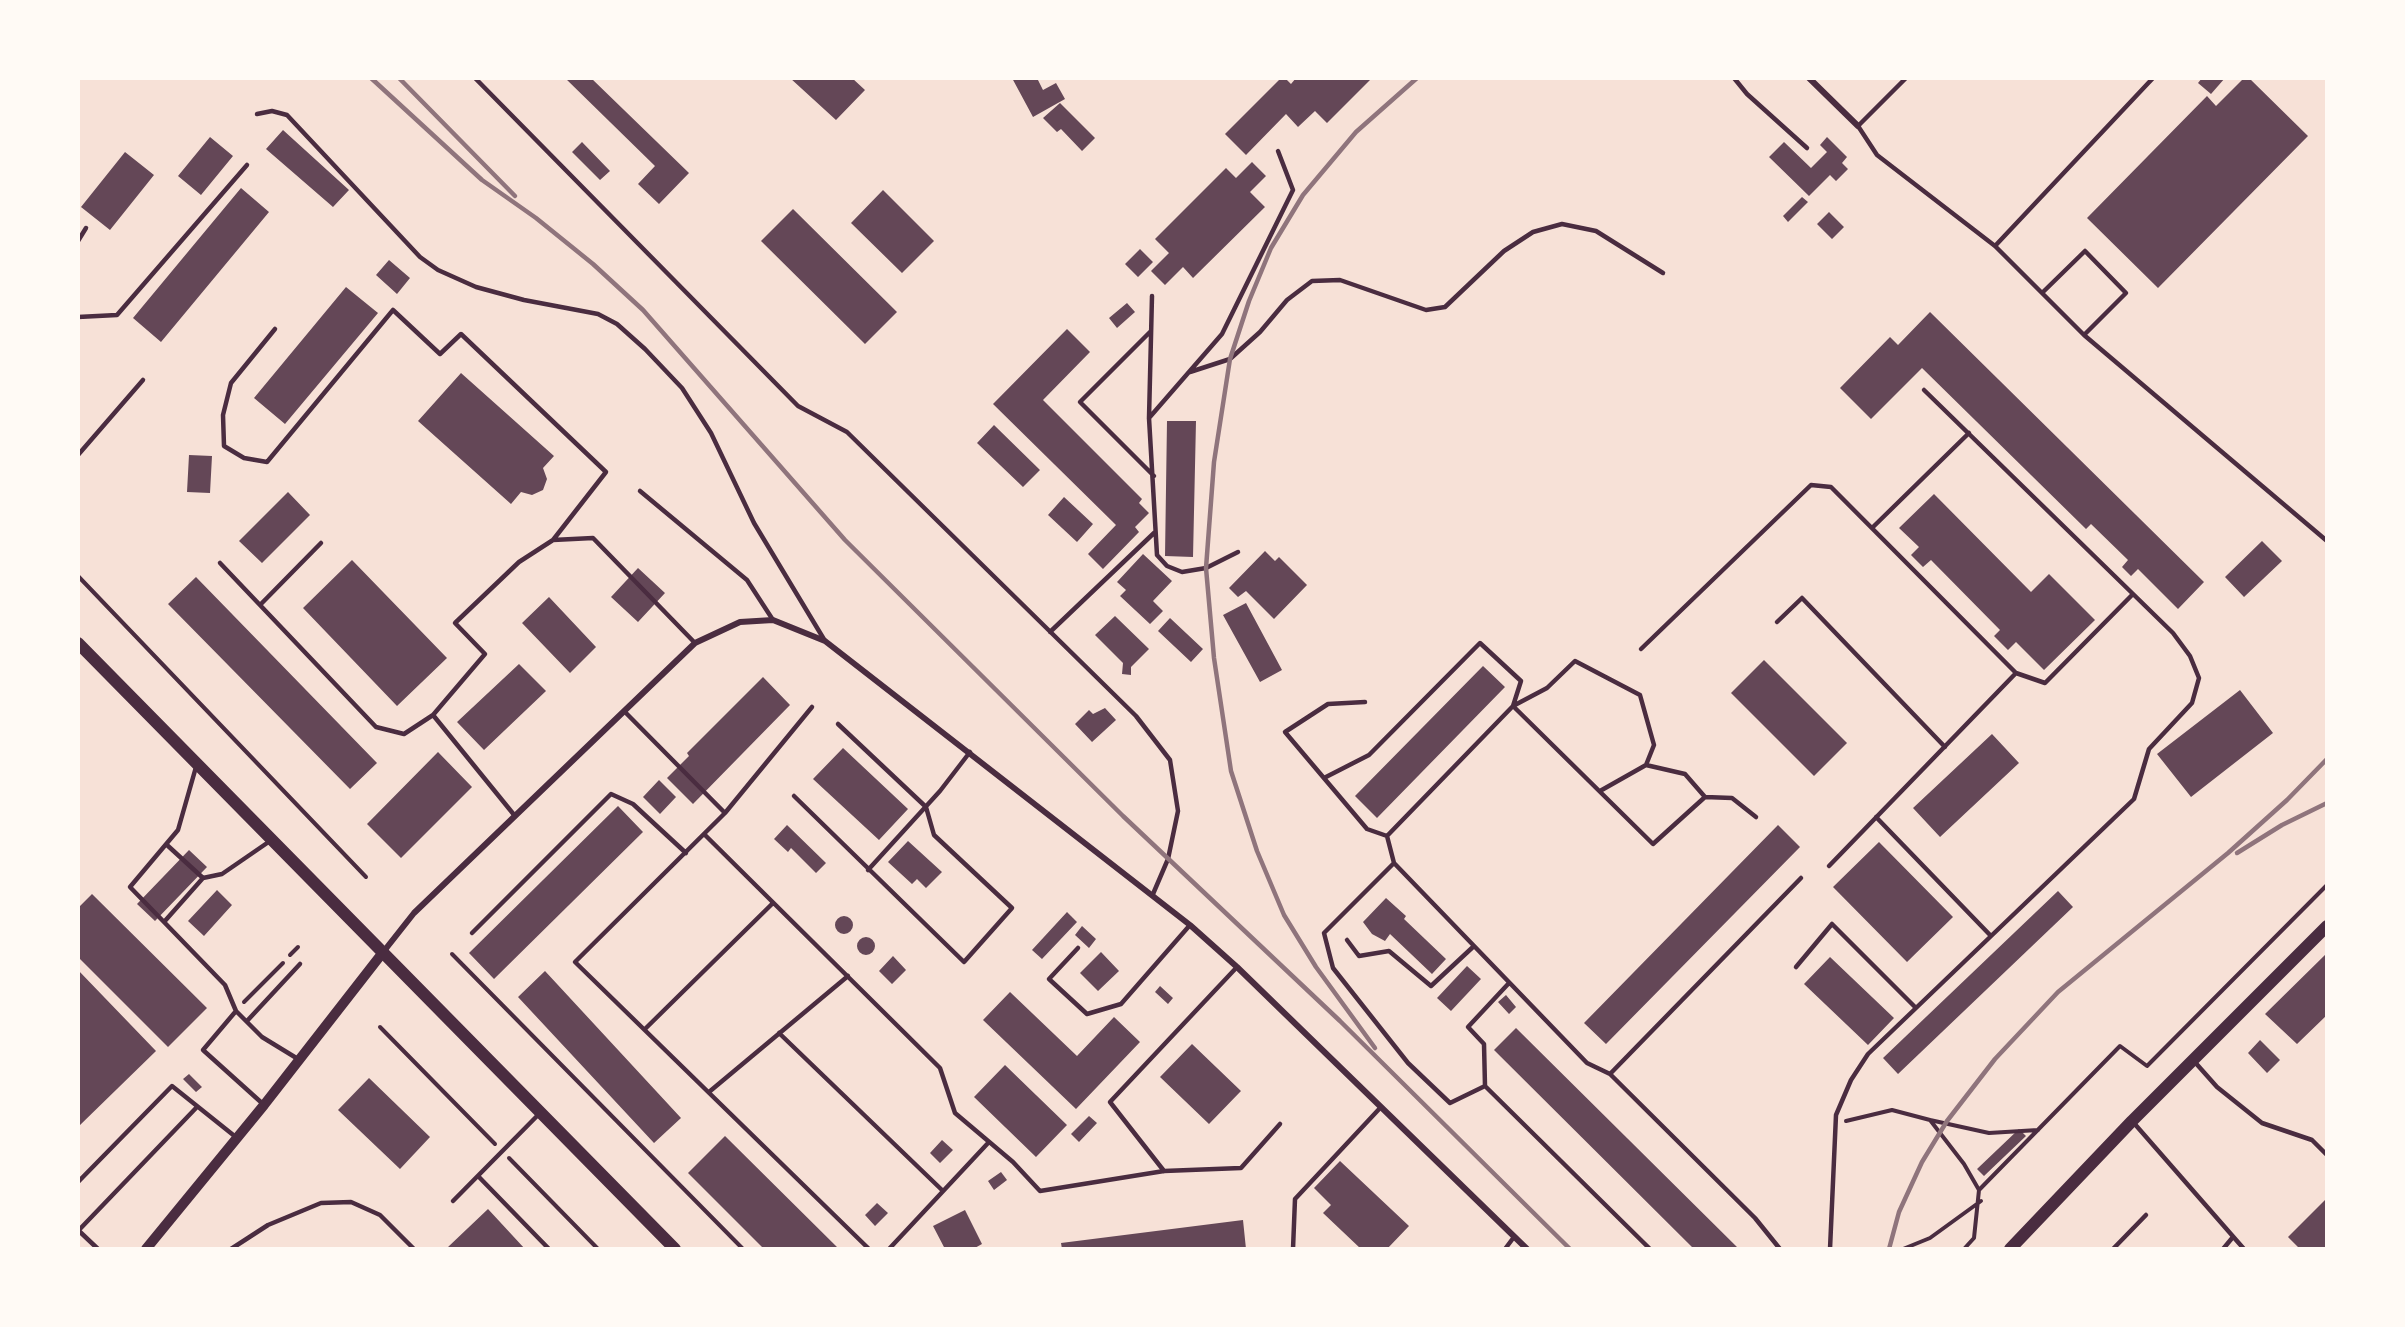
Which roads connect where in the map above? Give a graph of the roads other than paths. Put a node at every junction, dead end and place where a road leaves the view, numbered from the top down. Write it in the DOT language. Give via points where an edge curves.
graph roads {
  1 [pos="475,78"];
  2 [pos="1734,78"];
  3 [pos="1809,78"];
  4 [pos="1906,78"];
  5 [pos="2153,78"];
  6 [pos="257,114"];
  7 [pos="1858,126"];
  8 [pos="1807,148"];
  9 [pos="1278,151"];
  10 [pos="247,165"];
  11 [pos="86,228"];
  12 [pos="78,241"];
  13 [pos="1995,246"];
  14 [pos="1664,273"];
  15 [pos="2042,293"];
  16 [pos="1152,296"];
  17 [pos="78,317"];
  18 [pos="275,329"];
  19 [pos="1151,331"];
  20 [pos="2084,334"];
  21 [pos="1190,372"];
  22 [pos="143,380"];
  23 [pos="1924,390"];
  24 [pos="1149,418"];
  25 [pos="1969,433"];
  26 [pos="78,455"];
  27 [pos="1154,476"];
  28 [pos="640,491"];
  29 [pos="1872,528"];
  30 [pos="1154,532"];
  31 [pos="553,540"];
  32 [pos="2327,541"];
  33 [pos="321,543"];
  34 [pos="1238,552"];
  35 [pos="220,563"];
  36 [pos="2133,594"];
  37 [pos="260,605"];
  38 [pos="773,620"];
  39 [pos="1777,622"];
  40 [pos="1050,632"];
  41 [pos="825,642"];
  42 [pos="78,643"];
  43 [pos="695,643"];
  44 [pos="1641,650"];
  45 [pos="2016,673"];
  46 [pos="1365,702"];
  47 [pos="1513,706"];
  48 [pos="812,707"];
  49 [pos="624,711"];
  50 [pos="433,715"];
  51 [pos="838,724"];
  52 [pos="1944,747"];
  53 [pos="970,752"];
  54 [pos="197,764"];
  55 [pos="1646,765"];
  56 [pos="1324,778"];
  57 [pos="1600,791"];
  58 [pos="794,796"];
  59 [pos="1705,797"];
  60 [pos="926,807"];
  61 [pos="725,813"];
  62 [pos="515,816"];
  63 [pos="1756,817"];
  64 [pos="1876,817"];
  65 [pos="704,834"];
  66 [pos="1388,836"];
  67 [pos="272,839"];
  68 [pos="167,845"];
  69 [pos="686,853"];
  70 [pos="1394,863"];
  71 [pos="1829,866"];
  72 [pos="867,870"];
  73 [pos="203,878"];
  74 [pos="1801,878"];
  75 [pos="1153,894"];
  76 [pos="773,903"];
  77 [pos="164,922"];
  78 [pos="1190,925"];
  79 [pos="2327,926"];
  80 [pos="472,933"];
  81 [pos="1991,936"];
  82 [pos="1347,940"];
  83 [pos="1474,946"];
  84 [pos="1078,948"];
  85 [pos="384,951"];
  86 [pos="300,964"];
  87 [pos="1237,967"];
  88 [pos="1796,967"];
  89 [pos="848,976"];
  90 [pos="1509,983"];
  91 [pos="1916,1008"];
  92 [pos="236,1011"];
  93 [pos="246,1021"];
  94 [pos="645,1029"];
  95 [pos="779,1033"];
  96 [pos="298,1059"];
  97 [pos="2193,1060"];
  98 [pos="1610,1074"];
  99 [pos="1485,1086"];
  100 [pos="709,1092"];
  101 [pos="264,1105"];
  102 [pos="1381,1107"];
  103 [pos="196,1108"];
  104 [pos="541,1112"];
  105 [pos="2132,1121"];
  106 [pos="1280,1124"];
  107 [pos="237,1138"];
  108 [pos="989,1142"];
  109 [pos="2327,1155"];
  110 [pos="1164,1171"];
  111 [pos="478,1176"];
  112 [pos="78,1182"];
  113 [pos="943,1191"];
  114 [pos="453,1201"];
  115 [pos="2146,1215"];
  116 [pos="78,1231"];
  117 [pos="1514,1237"];
  118 [pos="2233,1237"];
  119 [pos="98,1249"];
  120 [pos="146,1249"];
  121 [pos="231,1249"];
  122 [pos="414,1249"];
  123 [pos="549,1249"];
  124 [pos="675,1249"];
  125 [pos="869,1249"];
  126 [pos="889,1249"];
  127 [pos="1293,1249"];
  128 [pos="1505,1249"];
  129 [pos="1527,1249"];
  130 [pos="1650,1249"];
  131 [pos="1780,1249"];
  132 [pos="1830,1249"];
  133 [pos="2010,1249"];
  134 [pos="2113,1249"];
  135 [pos="2223,1249"];
  136 [pos="2244,1249"];
  1 -- 40 [label="lane" via="798,406 847,432"];
  2 -- 8 [label="lane"];
  3 -- 7 [label="street"];
  4 -- 7 [label="lane"];
  5 -- 13 [label="lane"];
  6 -- 41 [label="lane" via="272,111 287,115 420,257 438,270 476,287 598,314 617,324 645,349 682,388 711,433 754,523"];
  7 -- 13 [label="lane" via="1877,155"];
  9 -- 21 [label="lane" via="1293,190 1222,334"];
  10 -- 17 [label="lane" via="117,315"];
  11 -- 12 [label="lane"];
  13 -- 15 [label="lane"];
  14 -- 21 [label="lane" via="1596,231 1562,224 1533,232 1504,251 1445,307 1426,310 1340,280 1312,281 1287,300 1260,332 1230,358"];
  15 -- 20 [label="lane"];
  15 -- 20 [label="lane" via="2085,250 2126,292"];
  16 -- 19 [label="lane"];
  18 -- 31 [label="lane" via="231,383 223,415 224,446 244,458 267,462 393,310 440,354 461,334 606,472"];
  19 -- 24 [label="lane"];
  19 -- 27 [label="lane" via="1080,402"];
  20 -- 32 [label="lane"];
  21 -- 24 [label="lane"];
  22 -- 26 [label="lane"];
  23 -- 25 [label="lane"];
  24 -- 27 [label="lane"];
  25 -- 29 [label="lane"];
  25 -- 36 [label="lane"];
  27 -- 30 [label="lane"];
  28 -- 38 [label="lane" via="747,580"];
  29 -- 44 [label="lane" via="1831,486 1811,485"];
  29 -- 45 [label="lane"];
  30 -- 34 [label="lane" via="1157,555 1167,566 1182,572 1206,568"];
  30 -- 40 [label="lane"];
  31 -- 43 [label="lane" via="593,538"];
  31 -- 50 [label="lane" via="519,562 455,623 485,654"];
  33 -- 37 [label="lane"];
  35 -- 37 [label="lane"];
  36 -- 45 [label="lane" via="2045,683"];
  36 -- 81 [label="lane" via="2173,633 2190,656 2199,678 2192,703 2149,749 2134,799"];
  37 -- 50 [label="lane" via="376,727 404,734"];
  38 -- 41 [label="street"];
  38 -- 43 [label="street" via="740,622"];
  39 -- 52 [label="lane" via="1802,598"];
  40 -- 75 [label="lane" via="1136,716 1170,760 1178,811 1168,859"];
  41 -- 53 [label="street"];
  42 -- 54 [label="main road"];
  43 -- 49 [label="street"];
  45 -- 52 [label="lane"];
  46 -- 56 [label="lane" via="1328,704 1285,732"];
  47 -- 55 [label="lane" via="1548,688 1575,661 1640,695 1654,745"];
  47 -- 56 [label="lane" via="1521,681 1480,643 1369,755"];
  47 -- 57 [label="lane"];
  47 -- 66 [label="lane"];
  48 -- 61 [label="lane"];
  49 -- 61 [label="lane"];
  49 -- 62 [label="street"];
  50 -- 62 [label="lane"];
  51 -- 60 [label="lane"];
  52 -- 64 [label="lane"];
  53 -- 60 [label="lane"];
  53 -- 75 [label="street"];
  54 -- 67 [label="main road"];
  54 -- 68 [label="lane" via="178,830"];
  55 -- 57 [label="lane"];
  55 -- 59 [label="lane" via="1685,774"];
  56 -- 66 [label="lane" via="1367,829"];
  57 -- 59 [label="lane" via="1653,844"];
  58 -- 72 [label="lane"];
  59 -- 63 [label="lane" via="1732,798"];
  60 -- 72 [label="lane"];
  60 -- 72 [label="lane" via="934,835 1012,908 964,962"];
  61 -- 65 [label="lane"];
  62 -- 85 [label="street" via="414,913"];
  64 -- 71 [label="lane"];
  64 -- 81 [label="lane"];
  65 -- 69 [label="lane"];
  65 -- 76 [label="lane"];
  66 -- 70 [label="lane"];
  67 -- 73 [label="lane" via="222,874"];
  67 -- 85 [label="main road"];
  68 -- 73 [label="lane"];
  68 -- 77 [label="lane" via="130,887"];
  69 -- 80 [label="lane" via="633,804 612,794"];
  69 -- 94 [label="lane" via="575,962"];
  70 -- 83 [label="lane"];
  70 -- 99 [label="lane" via="1324,933 1333,968 1408,1063 1450,1103"];
  73 -- 77 [label="lane"];
  74 -- 98 [label="lane"];
  75 -- 78 [label="street"];
  76 -- 89 [label="lane"];
  76 -- 94 [label="lane"];
  77 -- 92 [label="lane" via="225,985"];
  78 -- 84 [label="lane" via="1121,1004 1087,1014 1049,979"];
  78 -- 87 [label="street"];
  79 -- 97 [label="main road"];
  81 -- 91 [label="lane"];
  82 -- 83 [label="lane" via="1359,956 1389,951 1431,986"];
  83 -- 90 [label="lane"];
  85 -- 96 [label="street"];
  85 -- 104 [label="main road"];
  86 -- 93 [label="lane"];
  87 -- 102 [label="street"];
  87 -- 110 [label="lane" via="1110,1102"];
  88 -- 91 [label="lane" via="1832,924"];
  89 -- 95 [label="lane"];
  89 -- 108 [label="lane" via="940,1068 955,1113"];
  90 -- 98 [label="lane" via="1587,1063"];
  90 -- 99 [label="lane" via="1468,1027 1484,1044"];
  91 -- 132 [label="lane" via="1868,1054 1851,1080 1836,1124"];
  92 -- 93 [label="lane"];
  92 -- 101 [label="lane" via="203,1050"];
  93 -- 96 [label="lane" via="262,1037"];
  94 -- 100 [label="lane"];
  95 -- 100 [label="lane"];
  95 -- 113 [label="lane"];
  96 -- 101 [label="street"];
  97 -- 105 [label="main road"];
  97 -- 109 [label="lane" via="2217,1087 2262,1123 2312,1140"];
  98 -- 131 [label="lane" via="1755,1218"];
  99 -- 130 [label="lane"];
  100 -- 125 [label="lane"];
  101 -- 107 [label="street"];
  102 -- 117 [label="street"];
  102 -- 127 [label="lane" via="1295,1199"];
  103 -- 107 [label="lane"];
  103 -- 112 [label="lane" via="172,1086"];
  103 -- 116 [label="lane"];
  104 -- 111 [label="lane"];
  104 -- 124 [label="main road"];
  105 -- 118 [label="lane"];
  105 -- 133 [label="main road"];
  106 -- 110 [label="lane" via="1241,1168"];
  107 -- 120 [label="street"];
  108 -- 110 [label="lane" via="1040,1191"];
  108 -- 113 [label="lane"];
  111 -- 114 [label="lane"];
  111 -- 123 [label="lane"];
  113 -- 126 [label="lane"];
  115 -- 134 [label="lane"];
  116 -- 119 [label="lane"];
  117 -- 128 [label="lane"];
  117 -- 129 [label="street"];
  118 -- 135 [label="lane"];
  118 -- 136 [label="lane"];
  121 -- 122 [label="lane" via="268,1225 321,1203 351,1202 380,1215"];
}
